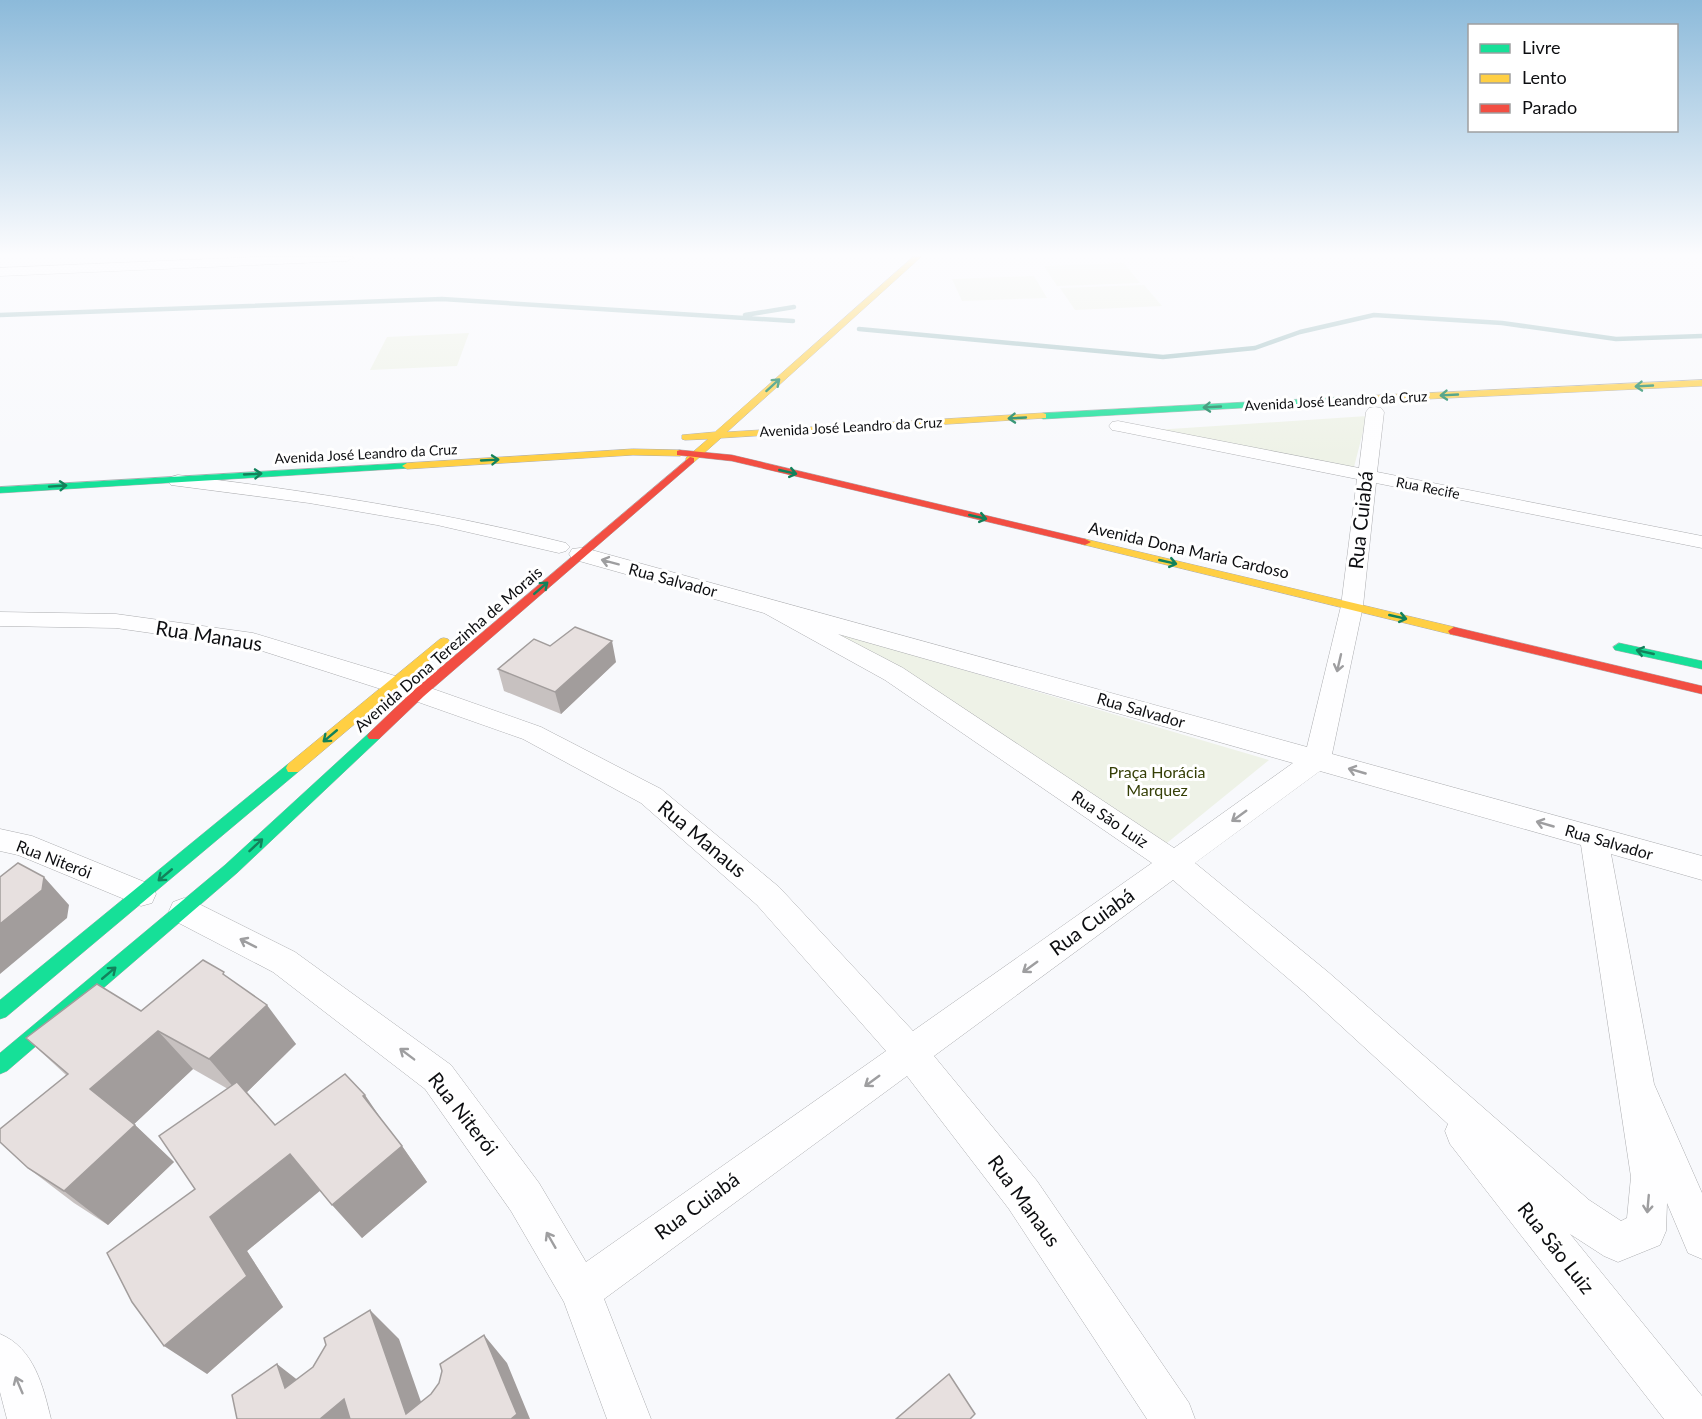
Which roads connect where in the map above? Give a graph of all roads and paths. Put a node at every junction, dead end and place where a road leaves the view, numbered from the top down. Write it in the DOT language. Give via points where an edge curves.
graph roads {
  1 [pos="843,323"];
  2 [pos="1702,383"];
  3 [pos="1702,395"];
  4 [pos="1375,412"];
  5 [pos="698,425"];
  6 [pos="1112,427"];
  7 [pos="719,435"];
  8 [pos="677,437"];
  9 [pos="650,438"];
  10 [pos="447,449"];
  11 [pos="756,450"];
  12 [pos="666,451"];
  13 [pos="696,454"];
  14 [pos="648,468"];
  15 [pos="1365,476"];
  16 [pos="166,479"];
  17 [pos="0,489"];
  18 [pos="1702,542"];
  19 [pos="564,549"];
  20 [pos="1353,591"];
  21 [pos="768,606"];
  22 [pos="4,612"];
  23 [pos="457,631"];
  24 [pos="1609,644"];
  25 [pos="1702,665"];
  26 [pos="406,688"];
  27 [pos="1702,690"];
  28 [pos="1317,760"];
  29 [pos="1594,838"];
  30 [pos="0,840"];
  31 [pos="194,850"];
  32 [pos="1174,862"];
  33 [pos="1702,868"];
  34 [pos="231,869"];
  35 [pos="141,894"];
  36 [pos="184,910"];
  37 [pos="0,1011"];
  38 [pos="910,1053"];
  39 [pos="0,1065"];
  40 [pos="1420,1076"];
  41 [pos="1636,1084"];
  42 [pos="1702,1239"];
  43 [pos="580,1291"];
  44 [pos="0,1354"];
  45 [pos="29,1419"];
  46 [pos="628,1419"];
  47 [pos="1173,1419"];
  48 [pos="1692,1419"];
  7 -- 1 [label="main road, Avenida Dona Terezinha de Morais, one-way"];
  2 -- 7 [label="main road, Avenida José Leandro da Cruz, one-way"];
  3 -- 4 [label="main road, Avenida José Leandro da Cruz"];
  4 -- 6 [label="main road, Avenida José Leandro da Cruz"];
  4 -- 15 [label="street, Rua Cuiabá"];
  5 -- 8 [label="main road"];
  6 -- 15 [label="street, Rua Recife"];
  7 -- 8 [label="main road, Avenida José Leandro da Cruz"];
  7 -- 13 [label="main road, Avenida Dona Terezinha de Morais"];
  8 -- 12 [label="main road"];
  9 -- 10 [label="main road, Avenida José Leandro da Cruz"];
  11 -- 13 [label="main road, Avenida José Leandro da Cruz"];
  12 -- 13 [label="main road, Avenida Dona Maria Cardoso"];
  12 -- 14 [label="main road"];
  16 -- 12 [label="main road, Avenida José Leandro da Cruz, one-way"];
  13 -- 19 [label="main road, Avenida Dona Terezinha de Morais"];
  13 -- 20 [label="main road, Avenida Dona Maria Cardoso, one-way" via="732,458"];
  15 -- 18 [label="street, Rua Recife"];
  15 -- 20 [label="street, Rua Cuiabá"];
  17 -- 16 [label="main road, Avenida José Leandro da Cruz, one-way"];
  16 -- 19 [label="street, Rua Salvador" via="309,497 437,519"];
  21 -- 19 [label="street, Rua Salvador, one-way"];
  26 -- 19 [label="main road, Avenida Dona Terezinha de Morais, one-way"];
  20 -- 27 [label="main road, Avenida Dona Maria Cardoso, one-way"];
  20 -- 28 [label="street, Rua Cuiabá, one-way"];
  21 -- 28 [label="street, Rua Salvador"];
  21 -- 32 [label="street, Rua São Luiz" via="894,674"];
  22 -- 26 [label="street, Rua Manaus" via="116,621 253,640"];
  23 -- 26 [label="main road, Avenida Dona Terezinha de Morais"];
  25 -- 24 [label="main road, one-way"];
  26 -- 31 [label="main road, Avenida Dona Terezinha de Morais, one-way"];
  34 -- 26 [label="main road, Avenida Dona Terezinha de Morais, one-way"];
  26 -- 38 [label="street, Rua Manaus" via="532,733 651,796 768,896"];
  29 -- 28 [label="street, Rua Salvador, one-way"];
  28 -- 32 [label="street, Rua Cuiabá, one-way"];
  29 -- 33 [label="street, Rua Salvador"];
  29 -- 41 [label="street, Rua São Luiz"];
  30 -- 35 [label="street, Rua Niterói" via="22,844"];
  31 -- 34 [label="street"];
  31 -- 35 [label="main road, Avenida Dona Terezinha de Morais, one-way"];
  32 -- 38 [label="street, Rua Cuiabá, one-way"];
  32 -- 40 [label="street, Rua São Luiz" via="1317,982"];
  34 -- 36 [label="main road, Avenida Dona Terezinha de Morais"];
  35 -- 37 [label="main road, Avenida Dona Terezinha de Morais"];
  39 -- 36 [label="main road, Avenida Dona Terezinha de Morais, one-way"];
  43 -- 36 [label="street, Rua Niterói, one-way" via="525,1197 438,1077 284,962"];
  38 -- 43 [label="street, Rua Cuiabá, one-way"];
  38 -- 47 [label="street, Rua Manaus" via="1023,1195"];
  41 -- 40 [label="street, Rua São Luiz, one-way" via="1650,1177 1646,1231 1618,1242 1575,1214"];
  40 -- 48 [label="street, Rua São Luiz"];
  41 -- 42 [label="street, Rua São Luiz"];
  43 -- 46 [label="street, Rua Niterói"];
  45 -- 44 [label="street, one-way" via="20,1383"];
}
